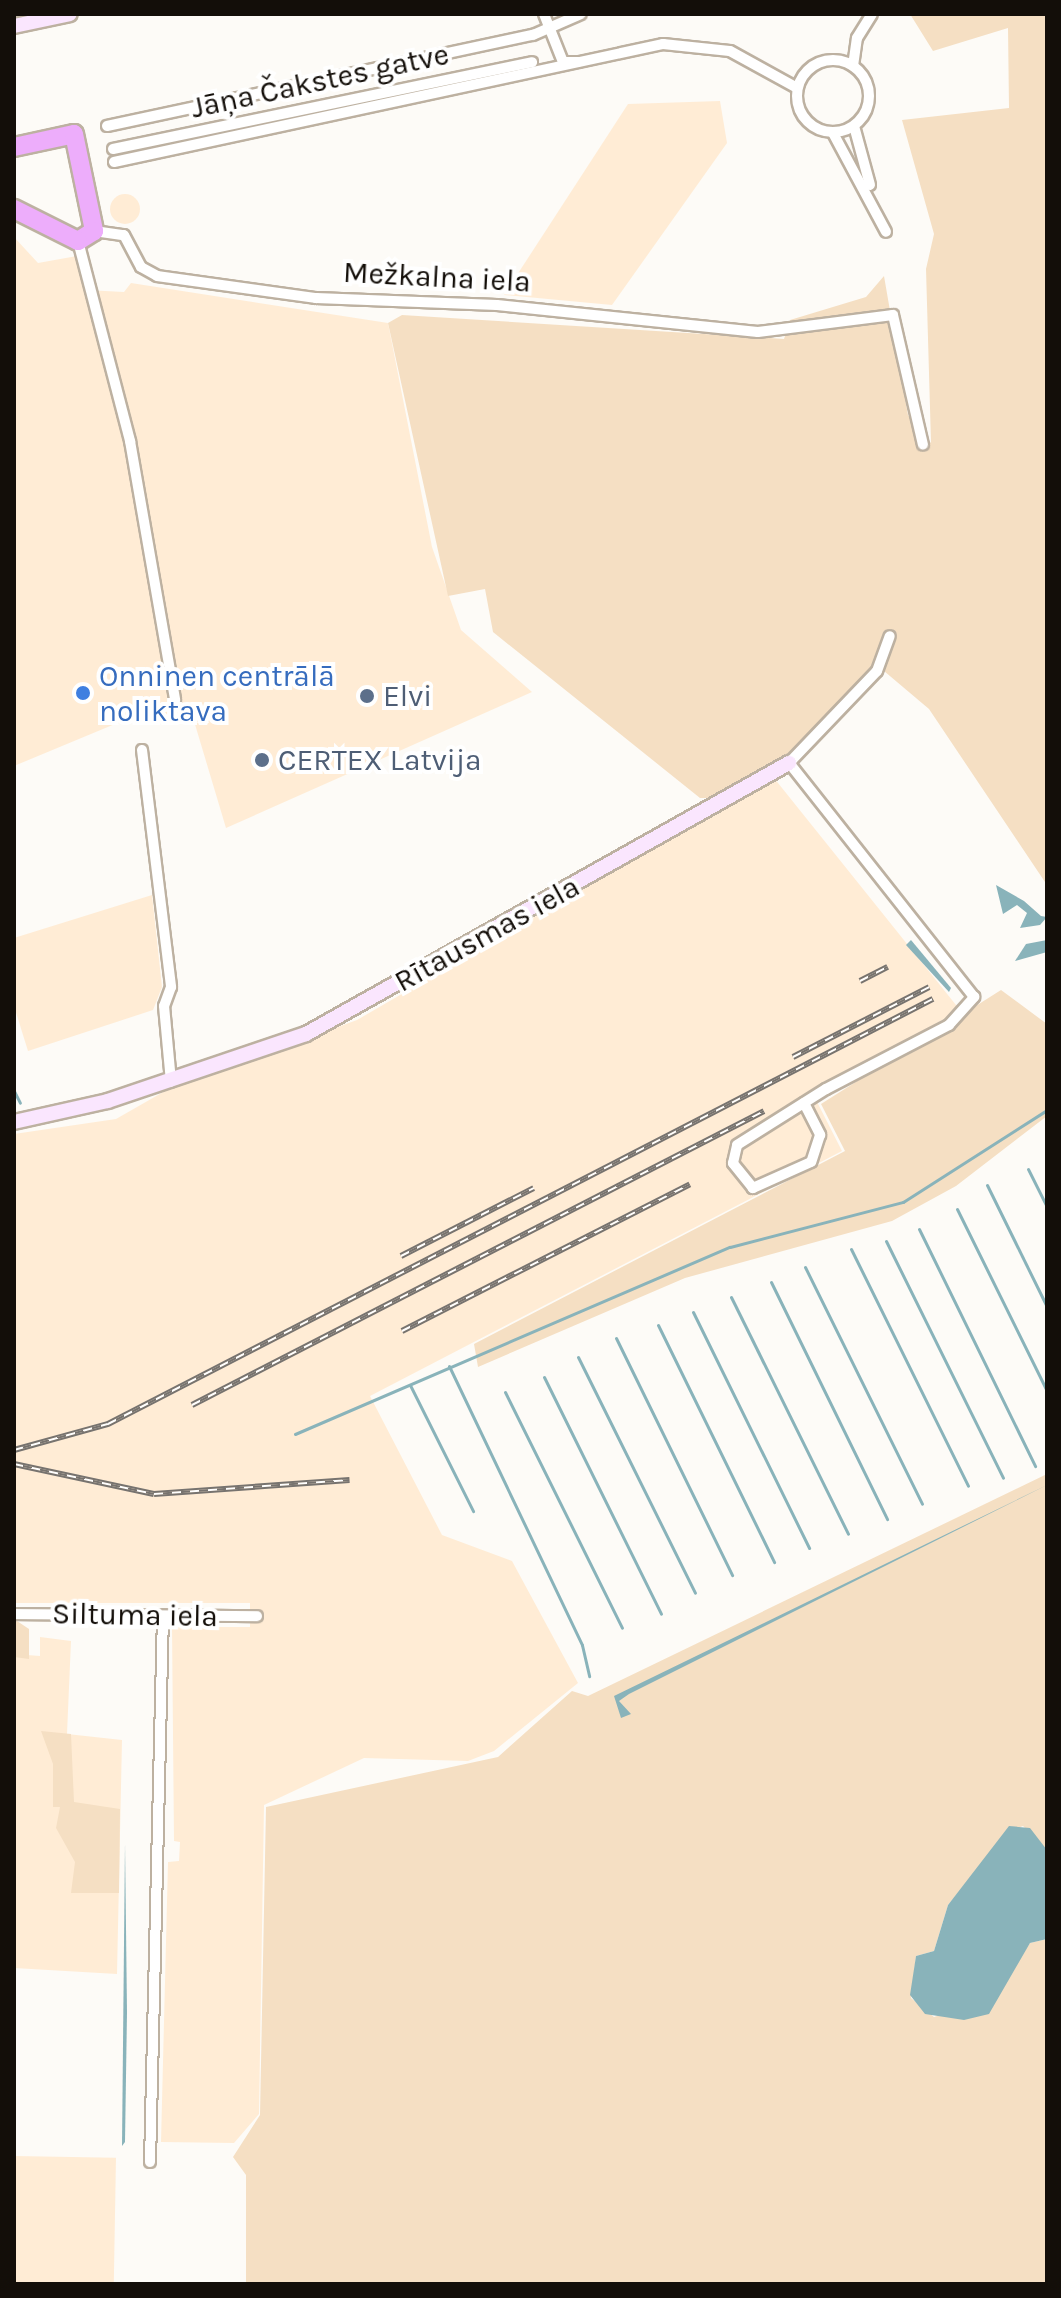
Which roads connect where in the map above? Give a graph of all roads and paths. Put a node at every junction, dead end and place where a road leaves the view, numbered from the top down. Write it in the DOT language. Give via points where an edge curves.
graph roads {
  1 [pos="70,14"];
  2 [pos="581,14"];
  3 [pos="872,14"];
  4 [pos="547,19"];
  5 [pos="14,26"];
  6 [pos="532,62"];
  7 [pos="588,62"];
  8 [pos="853,66"];
  9 [pos="797,88"];
  10 [pos="107,126"];
  11 [pos="854,126"];
  12 [pos="833,133"];
  13 [pos="180,136"];
  14 [pos="14,147"];
  15 [pos="113,149"];
  16 [pos="159,152"];
  17 [pos="114,162"];
  18 [pos="14,209"];
  19 [pos="86,236"];
  20 [pos="923,445"];
  21 [pos="890,636"];
  22 [pos="175,700"];
  23 [pos="142,750"];
  24 [pos="789,763"];
  25 [pos="171,1082"];
  26 [pos="804,1103"];
  27 [pos="14,1122"];
  28 [pos="14,1614"];
  29 [pos="163,1616"];
  30 [pos="257,1616"];
  31 [pos="150,2162"];
  1 -- 5 [label="street"];
  2 -- 4 [label="street"];
  3 -- 8 [label="street" via="857,38"];
  4 -- 7 [label="street" via="563,62"];
  4 -- 10 [label="street, Jāņa Čakstes gatve" via="533,35"];
  6 -- 13 [label="street, Jāņa Čakstes gatve"];
  7 -- 9 [label="street, Jāņa Čakstes gatve" via="663,44 701,44 785,76"];
  7 -- 16 [label="street, Jāņa Čakstes gatve"];
  8 -- 9 [label="street" via="820,62"];
  8 -- 11 [label="street" via="869,101"];
  9 -- 12 [label="street" via="807,123"];
  11 -- 12 [label="street"];
  11 -- 12 [label="street" via="886,232"];
  13 -- 15 [label="street, Jāņa Čakstes gatve"];
  13 -- 16 [label="street"];
  14 -- 19 [label="highway" via="74,134"];
  16 -- 17 [label="street, Jāņa Čakstes gatve"];
  18 -- 19 [label="highway, Mežkalna iela"];
  19 -- 20 [label="street, Mežkalna iela" via="124,235 141,267 157,276 316,298 497,305 770,333 893,315"];
  19 -- 22 [label="street" via="130,441"];
  21 -- 24 [label="street, Rītausmas iela" via="877,671"];
  23 -- 25 [label="street" via="171,987 164,1006"];
  24 -- 25 [label="street, Rītausmas iela" via="321,1027"];
  24 -- 26 [label="street" via="974,997 949,1025"];
  25 -- 27 [label="street, Rītausmas iela"];
  26 -- 26 [label="street" via="732,1151 741,1179 753,1188 811,1162 820,1135"];
  28 -- 29 [label="street, Siltuma iela"];
  29 -- 30 [label="street, Siltuma iela"];
  29 -- 31 [label="street"];
}
